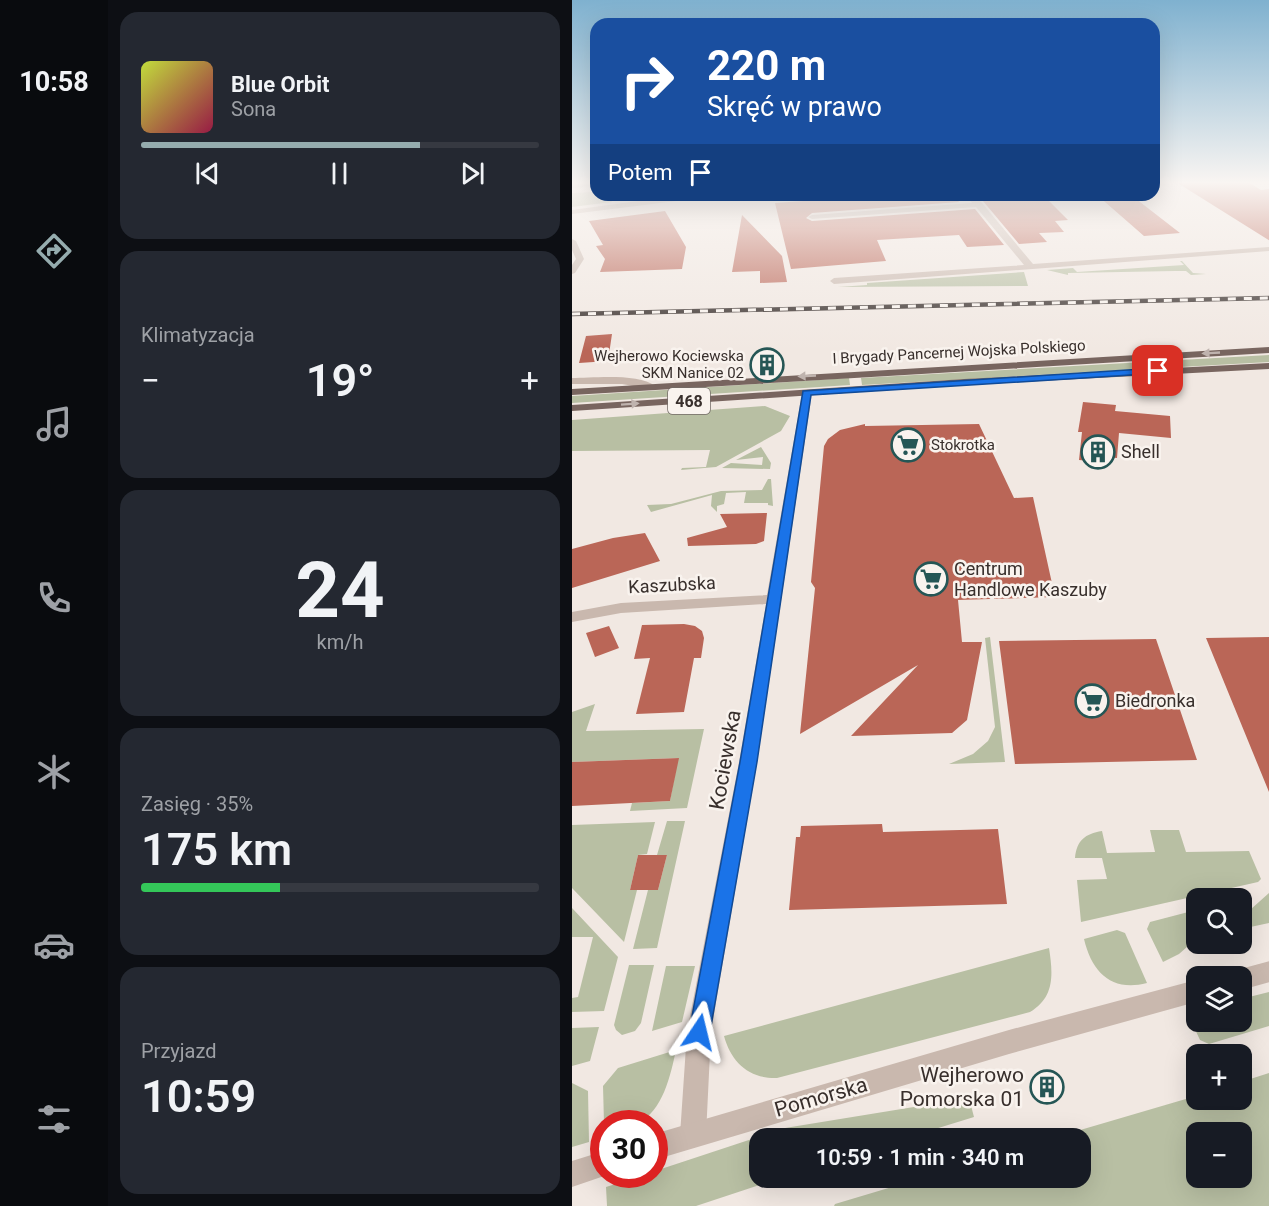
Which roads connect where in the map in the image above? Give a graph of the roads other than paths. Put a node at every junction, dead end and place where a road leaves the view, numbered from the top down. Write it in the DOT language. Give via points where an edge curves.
graph roads {
  1 [pos="1007,238"];
  2 [pos="572,241"];
  3 [pos="1270,249"];
  4 [pos="1030,266"];
  5 [pos="572,271"];
  6 [pos="834,281"];
  7 [pos="1270,350"];
  8 [pos="1270,366"];
  9 [pos="572,381"];
  10 [pos="650,386"];
  11 [pos="572,392"];
  12 [pos="807,393"];
  13 [pos="572,408"];
  14 [pos="774,599"];
  15 [pos="572,617"];
  16 [pos="1270,971"];
  17 [pos="1252,976"];
  18 [pos="1186,994"];
  19 [pos="693,1135"];
  20 [pos="668,1143"];
  21 [pos="590,1168"];
  22 [pos="572,1174"];
  1 -- 4 [label="street"];
  2 -- 5 [label="street" via="580,259"];
  3 -- 4 [label="street"];
  4 -- 6 [label="street"];
  7 -- 10 [label="main road, I Brygady Pancernej Wojska Polskiego / 468, one-way"];
  8 -- 12 [label="main road, I Brygady Pancernej Wojska Polskiego / 468"];
  9 -- 10 [label="street, I Brygady Pancernej Wojska Polskiego" via="622,381"];
  10 -- 11 [label="main road, I Brygady Pancernej Wojska Polskiego / 468"];
  13 -- 12 [label="main road, I Brygady Pancernej Wojska Polskiego / 468, one-way"];
  12 -- 14 [label="street, Kociewska"];
  14 -- 15 [label="street, Kaszubska" via="629,607"];
  14 -- 19 [label="street, Kociewska" via="699,1032"];
  16 -- 17 [label="street"];
  18 -- 19 [label="street, Pomorska"];
  19 -- 20 [label="street, Pomorska"];
  21 -- 22 [label="street"];
}
